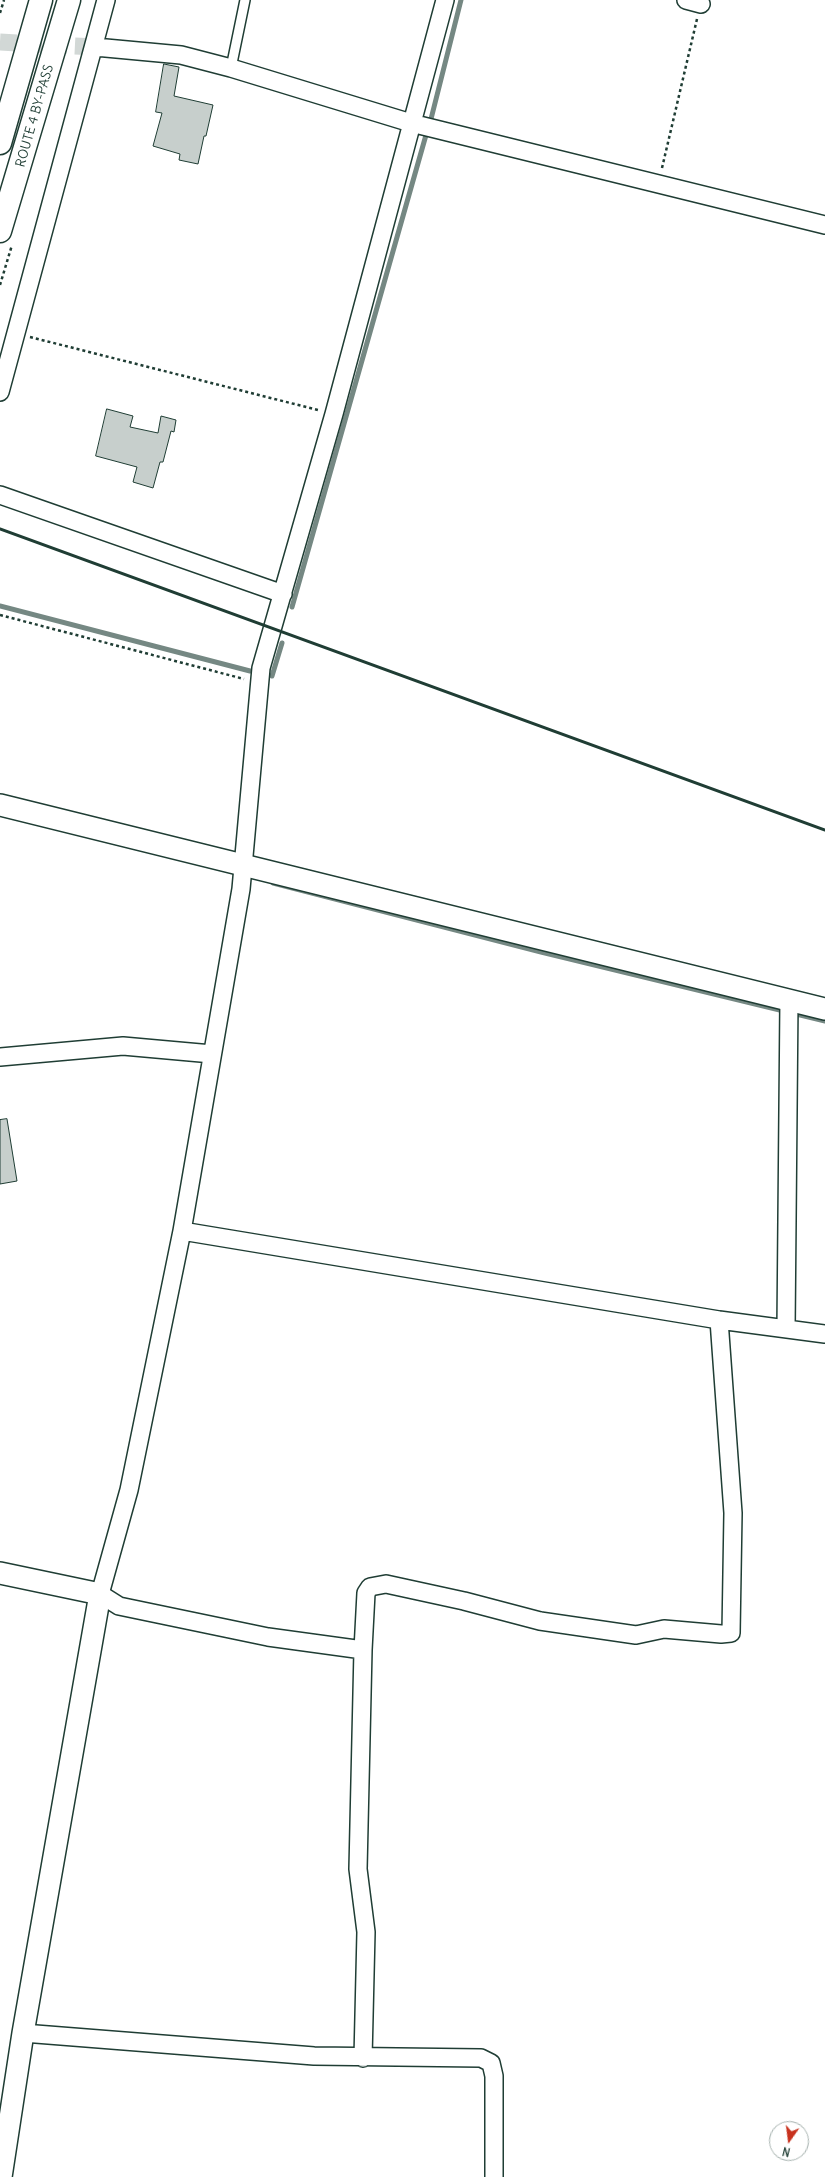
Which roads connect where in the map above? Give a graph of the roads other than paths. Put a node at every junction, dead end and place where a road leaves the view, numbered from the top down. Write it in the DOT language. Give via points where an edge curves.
graph roads {
  1 [pos="41,0"];
  2 [pos="69,0"];
  3 [pos="106,0"];
  4 [pos="245,0"];
  5 [pos="444,0"];
  6 [pos="95,47"];
  7 [pos="231,68"];
  8 [pos="410,122"];
  9 [pos="0,143"];
  10 [pos="825,225"];
  11 [pos="0,231"];
  12 [pos="0,392"];
  13 [pos="0,495"];
  14 [pos="283,594"];
  15 [pos="0,805"];
  16 [pos="243,866"];
  17 [pos="789,1000"];
  18 [pos="825,1009"];
  19 [pos="212,1054"];
  20 [pos="0,1057"];
  21 [pos="182,1231"];
  22 [pos="719,1320"];
  23 [pos="786,1329"];
  24 [pos="825,1334"];
  25 [pos="0,1573"];
  26 [pos="100,1594"];
  27 [pos="363,1650"];
  28 [pos="23,2033"];
  29 [pos="363,2058"];
  30 [pos="1,2177"];
  31 [pos="494,2177"];
  1 -- 9 [label="highway, ROUTE 4 BY-PASS"];
  2 -- 11 [label="highway, ROUTE 4 BY-PASS"];
  3 -- 6 [label="street"];
  4 -- 7 [label="lane"];
  5 -- 8 [label="street"];
  6 -- 7 [label="street" via="181,55"];
  6 -- 12 [label="street"];
  7 -- 8 [label="street"];
  8 -- 10 [label="street"];
  8 -- 14 [label="street" via="334,414"];
  13 -- 14 [label="street"];
  14 -- 16 [label="street" via="261,668"];
  15 -- 16 [label="street"];
  16 -- 17 [label="street"];
  16 -- 19 [label="street"];
  17 -- 18 [label="street"];
  17 -- 23 [label="street"];
  19 -- 20 [label="street" via="123,1046"];
  19 -- 21 [label="street"];
  21 -- 22 [label="street"];
  21 -- 26 [label="street" via="129,1490"];
  22 -- 23 [label="street"];
  22 -- 27 [label="street" via="733,1513 731,1633 664,1630 636,1635 540,1621 386,1584 370,1586 366,1593"];
  23 -- 24 [label="street"];
  25 -- 26 [label="street"];
  26 -- 27 [label="street" via="126,1608 268,1637"];
  26 -- 28 [label="street"];
  27 -- 29 [label="street" via="358,1869 366,1932"];
  28 -- 29 [label="street"];
  28 -- 30 [label="street"];
  29 -- 31 [label="street" via="481,2058 491,2063 494,2076"];
}
